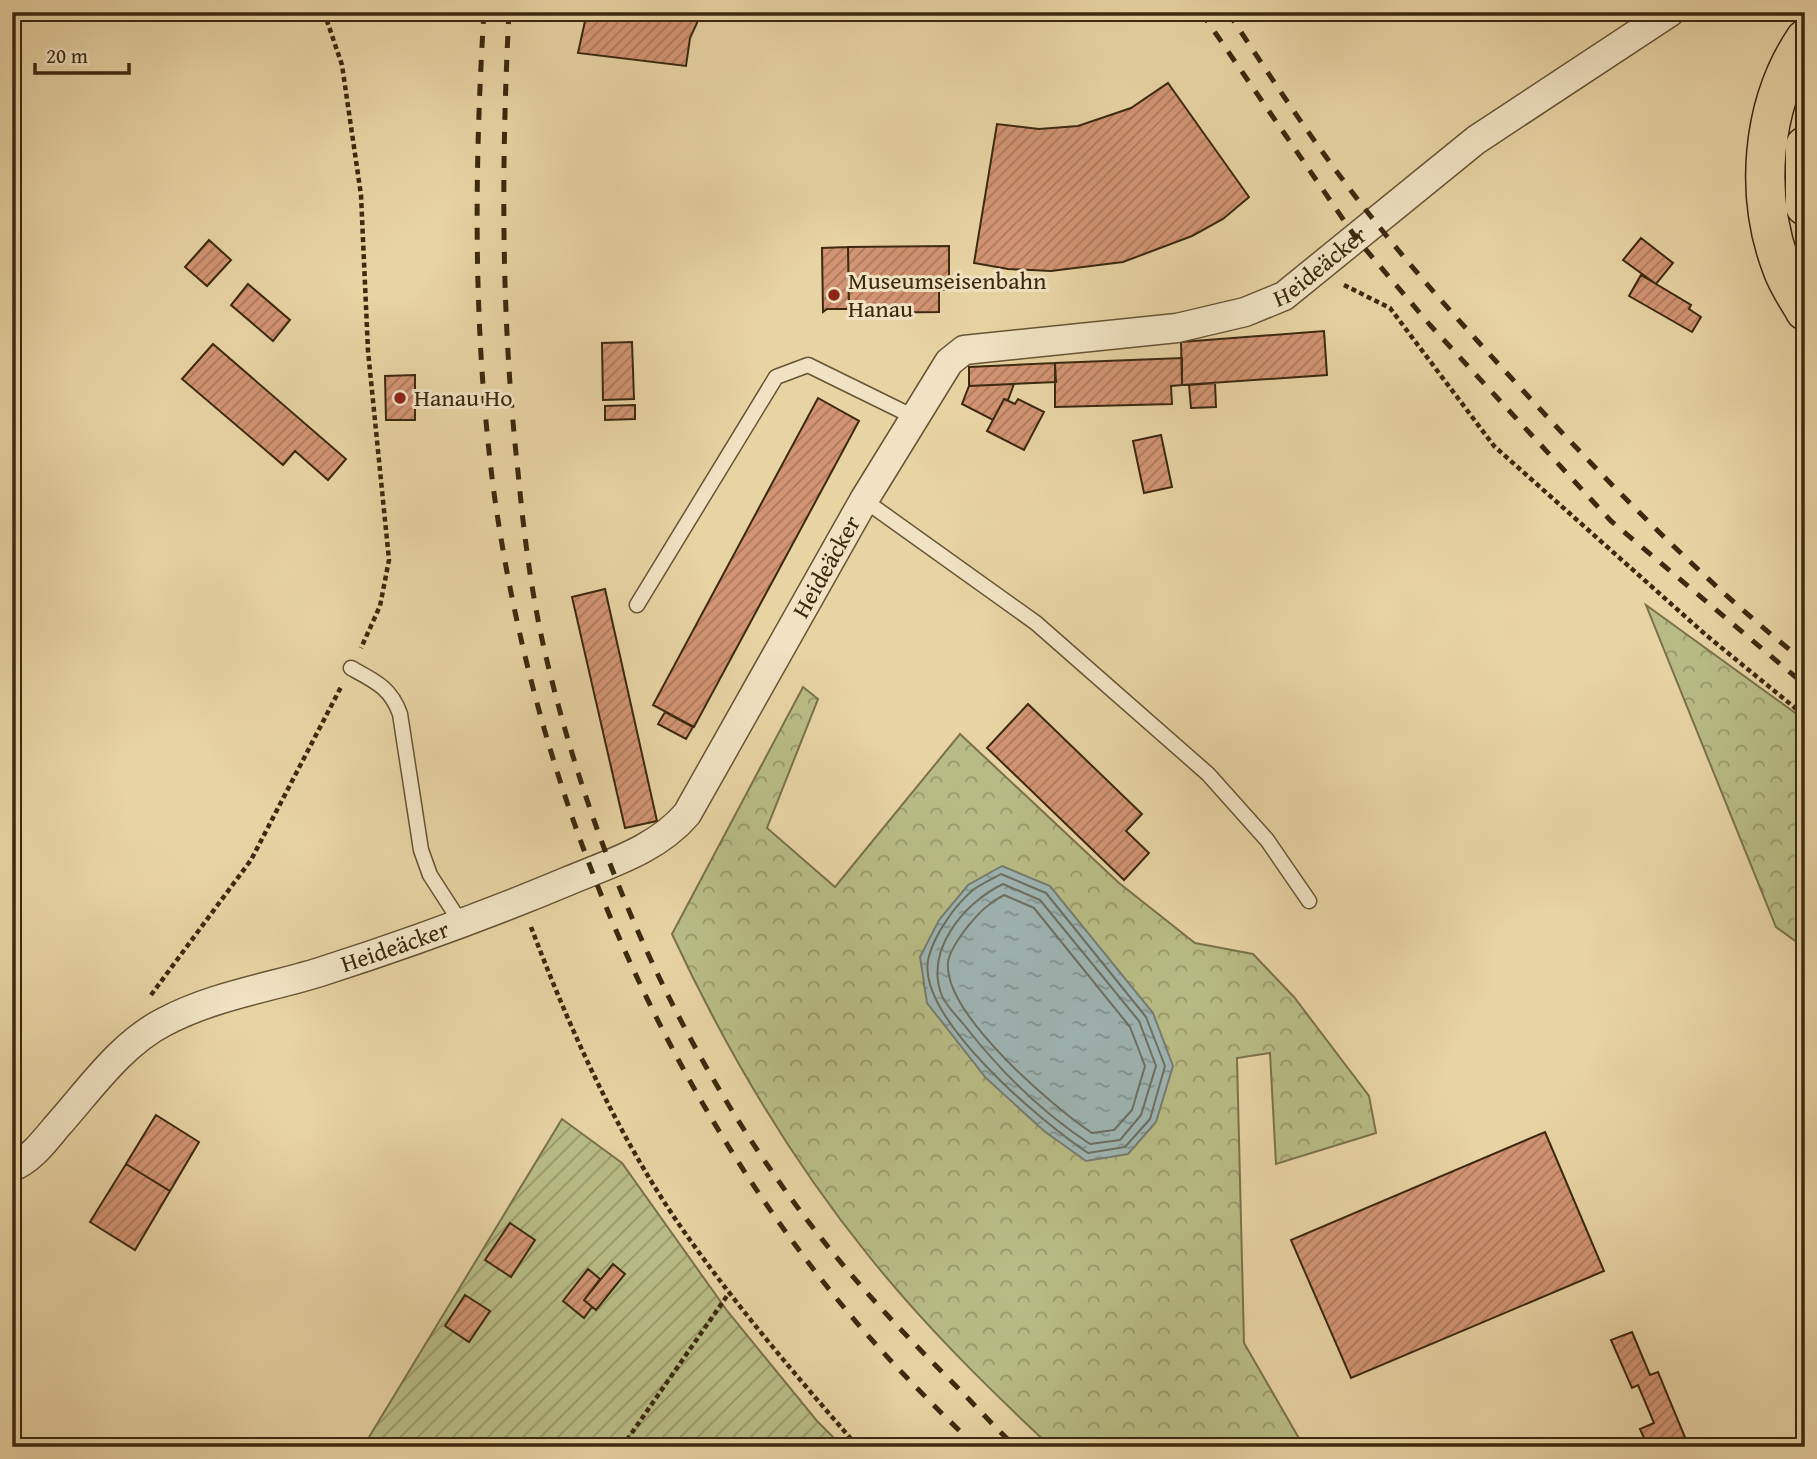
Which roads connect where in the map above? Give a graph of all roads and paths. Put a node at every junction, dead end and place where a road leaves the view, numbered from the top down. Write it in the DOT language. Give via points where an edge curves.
graph roads {
  1 [pos="324,12"];
  2 [pos="1670,12"];
  3 [pos="1805,39"];
  4 [pos="1805,146"];
  5 [pos="1805,206"];
  6 [pos="1317,271"];
  7 [pos="1805,311"];
  8 [pos="916,418"];
  9 [pos="864,500"];
  10 [pos="637,605"];
  11 [pos="351,668"];
  12 [pos="1805,716"];
  13 [pos="521,900"];
  14 [pos="1309,901"];
  15 [pos="461,923"];
  16 [pos="148,1000"];
  17 [pos="12,1167"];
  18 [pos="729,1293"];
  19 [pos="622,1447"];
  20 [pos="859,1447"];
  1 -- 11 [label="path" via="342,65 361,195 368,351 389,560 380,606"];
  2 -- 6 [label="street, Heideäcker" via="1476,140"];
  3 -- 7 [label="highway" via="1775,103 1765,180 1770,228 1782,270"];
  4 -- 5 [label="highway"];
  6 -- 8 [label="street, Heideäcker" via="1284,296 1245,312 1177,328 964,350 948,362"];
  6 -- 12 [label="path" via="1390,308 1494,446 1706,635"];
  8 -- 9 [label="street, Heideäcker"];
  8 -- 10 [label="lane" via="808,365 776,377"];
  9 -- 13 [label="street, Heideäcker" via="687,814 661,841"];
  9 -- 14 [label="lane" via="1036,623 1208,775 1268,840"];
  11 -- 15 [label="lane" via="394,696 421,850 430,875"];
  11 -- 16 [label="path" via="251,860"];
  13 -- 15 [label="street, Heideäcker"];
  13 -- 18 [label="path" via="553,985 632,1148"];
  15 -- 17 [label="street, Heideäcker" via="318,972 200,1005 161,1023 108,1068 39,1147"];
  18 -- 19 [label="path"];
  18 -- 20 [label="path"];
}
